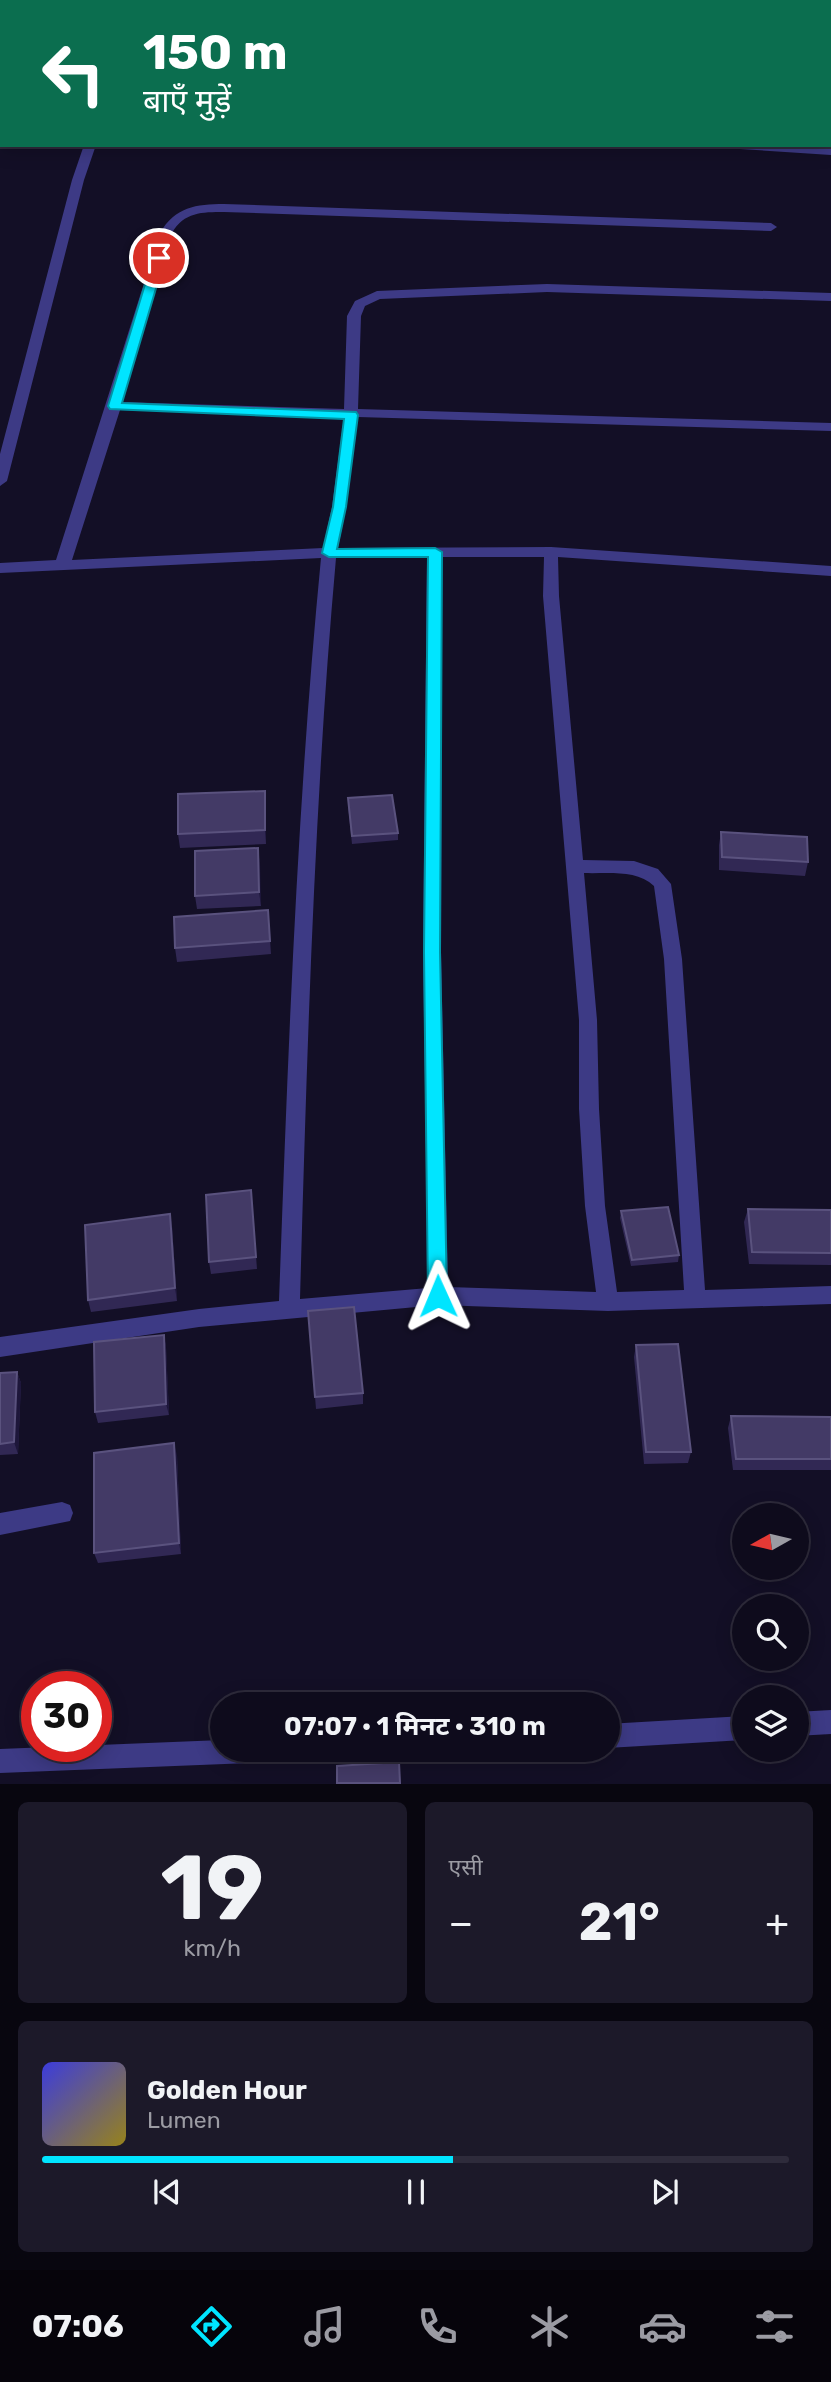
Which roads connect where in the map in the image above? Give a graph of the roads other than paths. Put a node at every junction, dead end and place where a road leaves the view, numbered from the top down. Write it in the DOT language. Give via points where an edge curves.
graph roads {
  1 [pos="89,147"];
  2 [pos="770,147"];
  3 [pos="831,151"];
  4 [pos="771,227"];
  5 [pos="831,297"];
  6 [pos="114,406"];
  7 [pos="351,415"];
  8 [pos="831,427"];
  9 [pos="0,481"];
  10 [pos="435,552"];
  11 [pos="551,552"];
  12 [pos="329,553"];
  13 [pos="62,564"];
  14 [pos="0,568"];
  15 [pos="831,571"];
  16 [pos="576,866"];
  17 [pos="831,1295"];
  18 [pos="438,1296"];
  19 [pos="695,1298"];
  20 [pos="608,1301"];
  21 [pos="289,1310"];
  22 [pos="0,1348"];
  23 [pos="62,1513"];
  24 [pos="0,1524"];
  25 [pos="831,1722"];
  26 [pos="809,1723"];
  27 [pos="732,1729"];
  28 [pos="620,1735"];
  29 [pos="210,1753"];
  30 [pos="0,1761"];
  1 -- 9 [label="street"];
  2 -- 3 [label="street"];
  4 -- 6 [label="street" via="224,208 183,212 172,220 166,233"];
  5 -- 7 [label="street" via="497,289 377,295 360,304 354,316"];
  6 -- 7 [label="street"];
  6 -- 13 [label="street"];
  7 -- 8 [label="street"];
  7 -- 12 [label="street"];
  10 -- 11 [label="street"];
  10 -- 12 [label="street"];
  10 -- 18 [label="street" via="432,952"];
  11 -- 15 [label="street"];
  11 -- 16 [label="street"];
  12 -- 13 [label="street"];
  12 -- 21 [label="street" via="305,880"];
  13 -- 14 [label="street"];
  16 -- 19 [label="street" via="634,868 652,874 662,884 673,959"];
  16 -- 20 [label="street" via="595,1206"];
  17 -- 19 [label="street"];
  18 -- 20 [label="street"];
  18 -- 21 [label="street"];
  19 -- 20 [label="street"];
  21 -- 22 [label="street" via="199,1318"];
  23 -- 24 [label="street"];
  25 -- 26 [label="street"];
  27 -- 28 [label="street"];
  29 -- 30 [label="street"];
}
